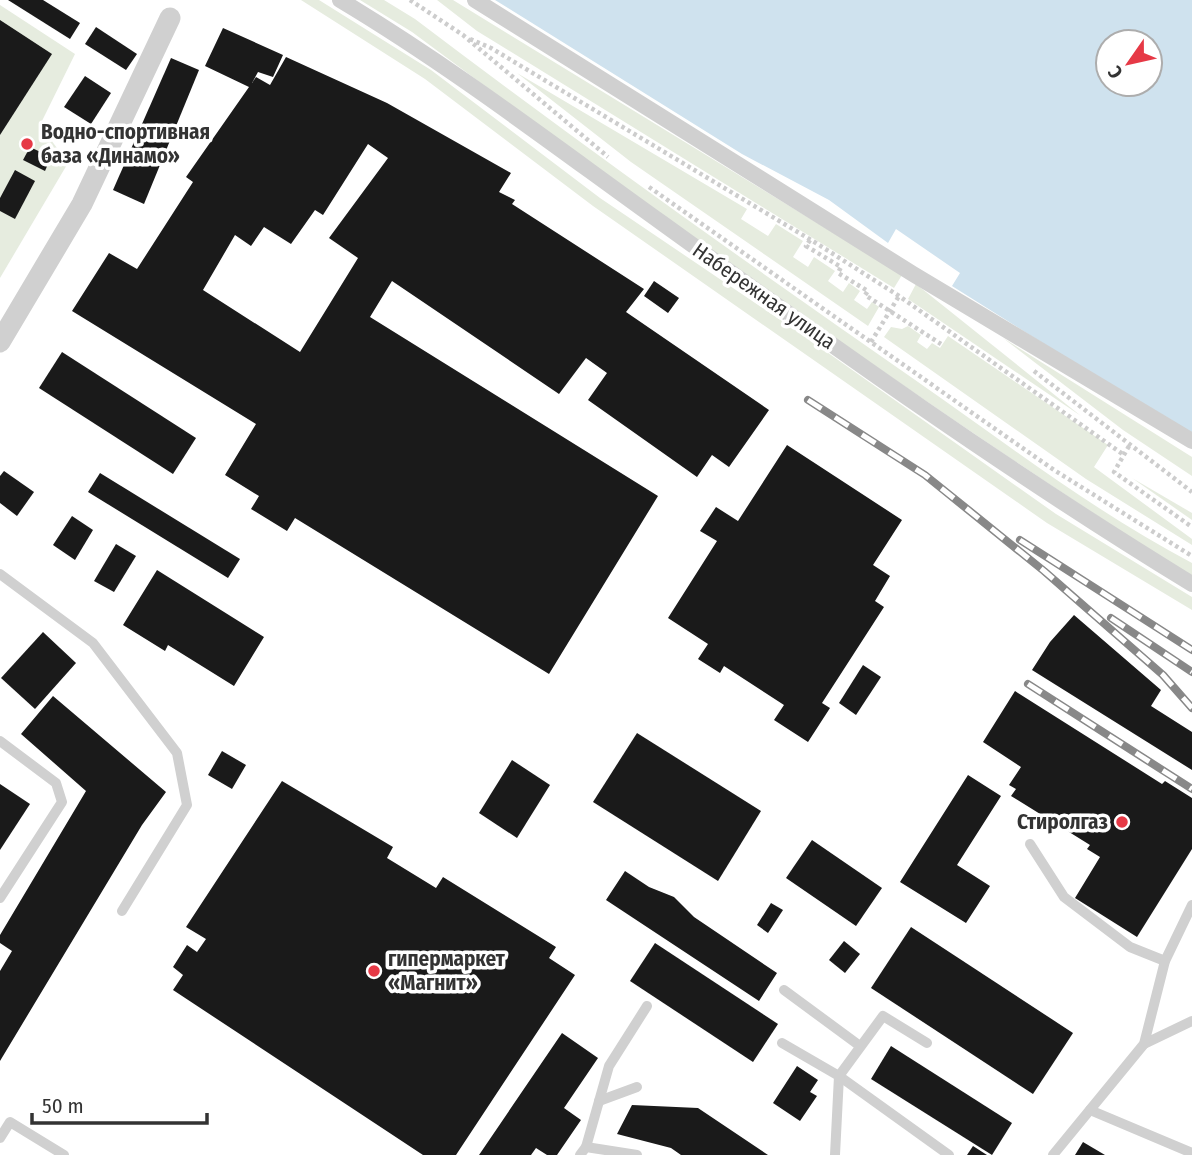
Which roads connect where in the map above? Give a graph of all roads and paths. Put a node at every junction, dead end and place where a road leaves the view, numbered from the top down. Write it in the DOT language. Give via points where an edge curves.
graph roads {
  1 [pos="340,0"];
  2 [pos="410,0"];
  3 [pos="475,0"];
  4 [pos="170,18"];
  5 [pos="463,36"];
  6 [pos="616,164"];
  7 [pos="638,179"];
  8 [pos="810,240"];
  9 [pos="899,296"];
  10 [pos="890,310"];
  11 [pos="0,342"];
  12 [pos="871,342"];
  13 [pos="941,344"];
  14 [pos="1025,365"];
  15 [pos="1192,440"];
  16 [pos="1129,446"];
  17 [pos="1124,455"];
  18 [pos="1192,492"];
  19 [pos="1192,527"];
  20 [pos="1192,556"];
  21 [pos="0,573"];
  22 [pos="1192,584"];
  23 [pos="0,741"];
  24 [pos="1030,844"];
  25 [pos="0,898"];
  26 [pos="1192,905"];
  27 [pos="122,911"];
  28 [pos="1166,961"];
  29 [pos="784,989"];
  30 [pos="647,1006"];
  31 [pos="1192,1021"];
  32 [pos="782,1043"];
  33 [pos="928,1043"];
  34 [pos="1144,1044"];
  35 [pos="860,1046"];
  36 [pos="839,1076"];
  37 [pos="637,1087"];
  38 [pos="599,1101"];
  39 [pos="1090,1110"];
  40 [pos="0,1138"];
  41 [pos="583,1151"];
  42 [pos="1192,1153"];
  43 [pos="64,1155"];
  44 [pos="637,1155"];
  45 [pos="835,1155"];
  46 [pos="949,1155"];
  47 [pos="1053,1155"];
  1 -- 22 [label="street, Набережная улица" via="438,62 817,334"];
  2 -- 5 [label="path"];
  3 -- 15 [label="street" via="913,274"];
  4 -- 11 [label="street" via="82,204"];
  5 -- 6 [label="path"];
  5 -- 8 [label="path" via="491,48"];
  7 -- 12 [label="path"];
  8 -- 9 [label="path"];
  8 -- 10 [label="path" via="806,246 841,267 838,273"];
  9 -- 10 [label="path"];
  9 -- 17 [label="path"];
  10 -- 12 [label="path"];
  10 -- 13 [label="path"];
  12 -- 20 [label="path" via="1054,470"];
  14 -- 16 [label="path"];
  16 -- 17 [label="path"];
  16 -- 18 [label="path"];
  17 -- 19 [label="path" via="1114,472"];
  21 -- 27 [label="lane" via="93,643 177,753 187,805"];
  23 -- 25 [label="lane" via="56,783 62,802"];
  24 -- 28 [label="lane" via="1064,897 1130,947"];
  26 -- 28 [label="lane"];
  28 -- 34 [label="lane"];
  29 -- 35 [label="lane"];
  30 -- 38 [label="lane" via="609,1066"];
  31 -- 34 [label="lane"];
  32 -- 36 [label="lane"];
  33 -- 35 [label="lane" via="883,1016"];
  34 -- 39 [label="lane"];
  35 -- 36 [label="lane"];
  36 -- 45 [label="lane"];
  36 -- 46 [label="lane"];
  37 -- 38 [label="lane"];
  38 -- 41 [label="lane"];
  39 -- 42 [label="lane"];
  39 -- 47 [label="lane"];
  40 -- 43 [label="lane" via="10,1122"];
  41 -- 44 [label="lane"];
}
